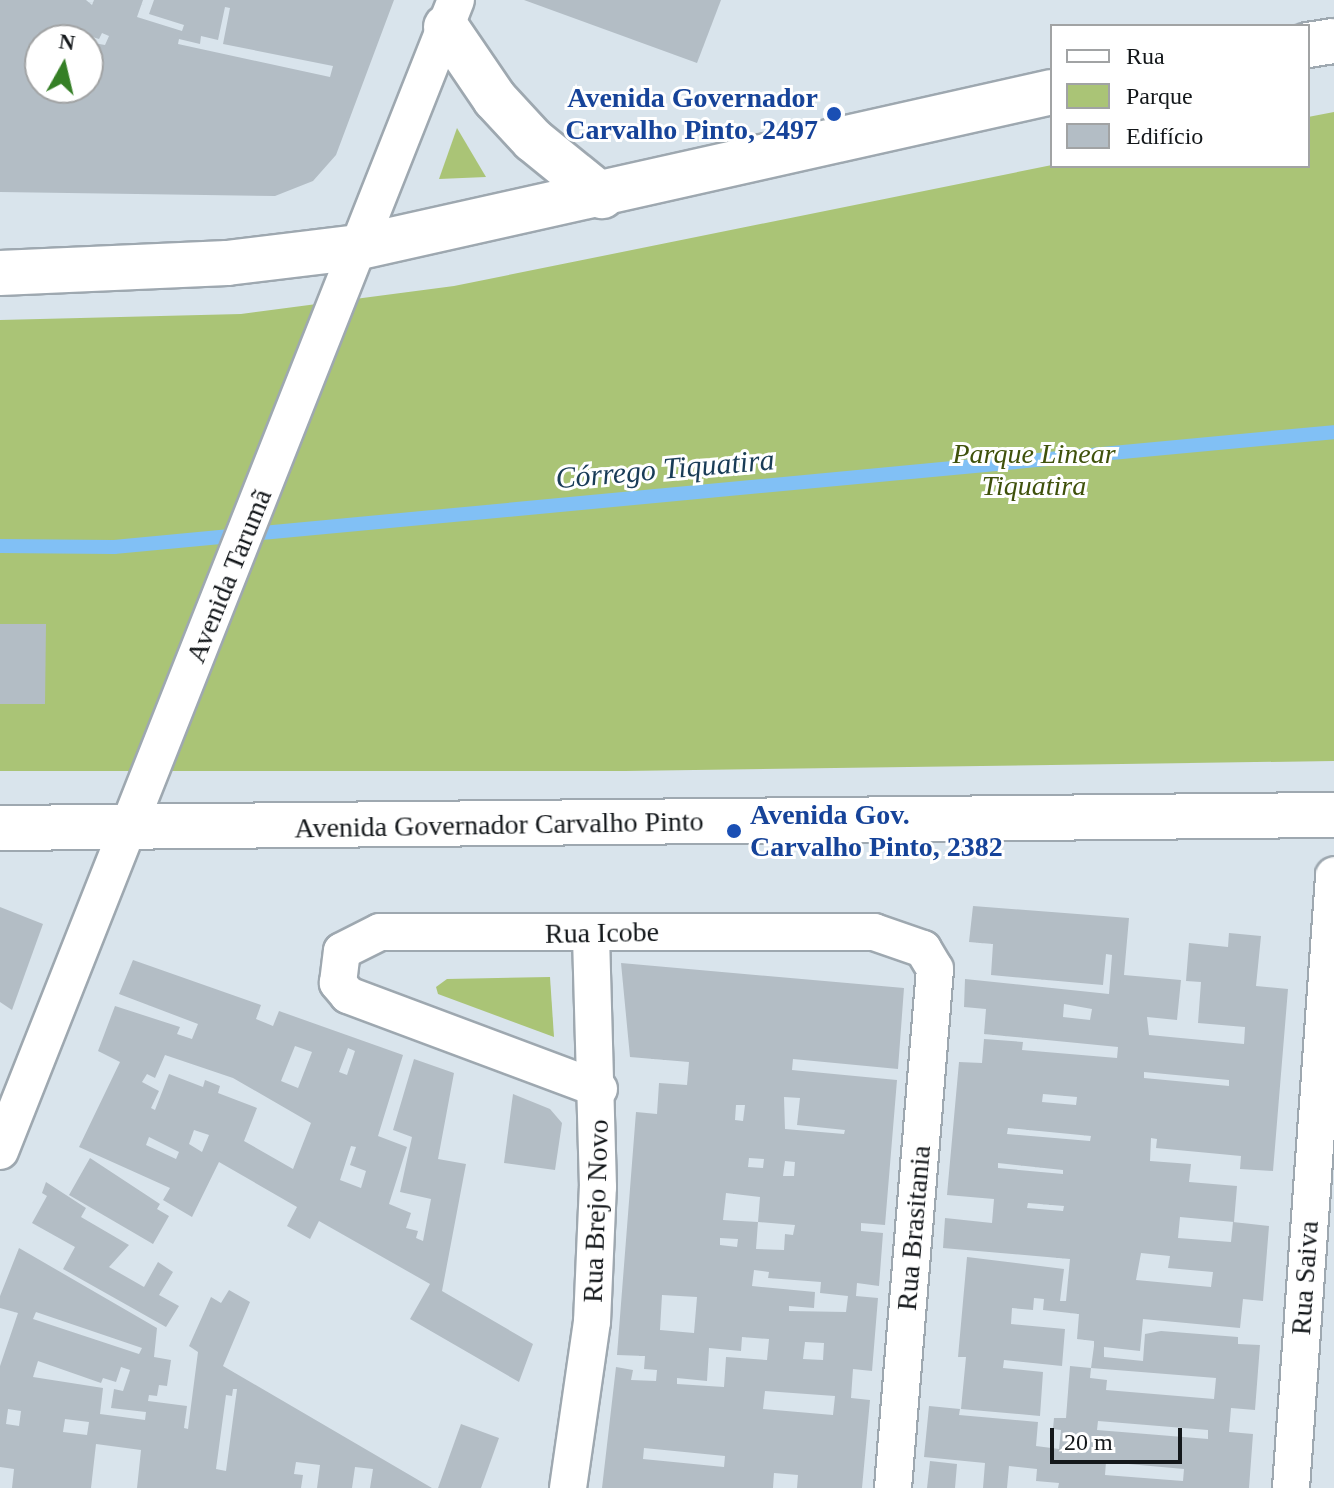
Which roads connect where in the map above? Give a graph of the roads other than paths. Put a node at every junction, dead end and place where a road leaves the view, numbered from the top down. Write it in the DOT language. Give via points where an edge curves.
graph roads {
  1 [pos="451,13"];
  2 [pos="1334,41"];
  3 [pos="1310,45"];
  4 [pos="1050,92"];
  5 [pos="602,196"];
  6 [pos="360,247"];
  7 [pos="0,273"];
  8 [pos="1334,815"];
  9 [pos="0,828"];
  10 [pos="128,829"];
  11 [pos="1334,876"];
  12 [pos="591,932"];
  13 [pos="935,969"];
  14 [pos="599,1089"];
  15 [pos="0,1151"];
  16 [pos="1318,1334"];
  17 [pos="568,1488"];
  18 [pos="893,1488"];
  19 [pos="1291,1488"];
  1 -- 5 [label="main road" via="495,99 533,140"];
  1 -- 6 [label="street, Avenida Tarumã"];
  2 -- 3 [label="main road"];
  4 -- 5 [label="main road"];
  5 -- 6 [label="main road"];
  6 -- 7 [label="main road" via="227,263"];
  6 -- 10 [label="street, Avenida Tarumã"];
  8 -- 10 [label="main road, Avenida Governador Carvalho Pinto"];
  9 -- 10 [label="main road, Avenida Governador Carvalho Pinto"];
  10 -- 15 [label="street, Avenida Tarumã"];
  11 -- 16 [label="street, Rua Saiva"];
  12 -- 13 [label="street, Rua Icobe" via="874,932 923,949"];
  12 -- 14 [label="street, Rua Brejo Novo"];
  12 -- 14 [label="street, Rua Icobe" via="380,932 357,939 342,951 338,983 348,995 380,1009"];
  13 -- 18 [label="street, Rua Brasitania"];
  14 -- 17 [label="street, Rua Brejo Novo" via="592,1322"];
  16 -- 19 [label="street, Rua Saiva"];
}
